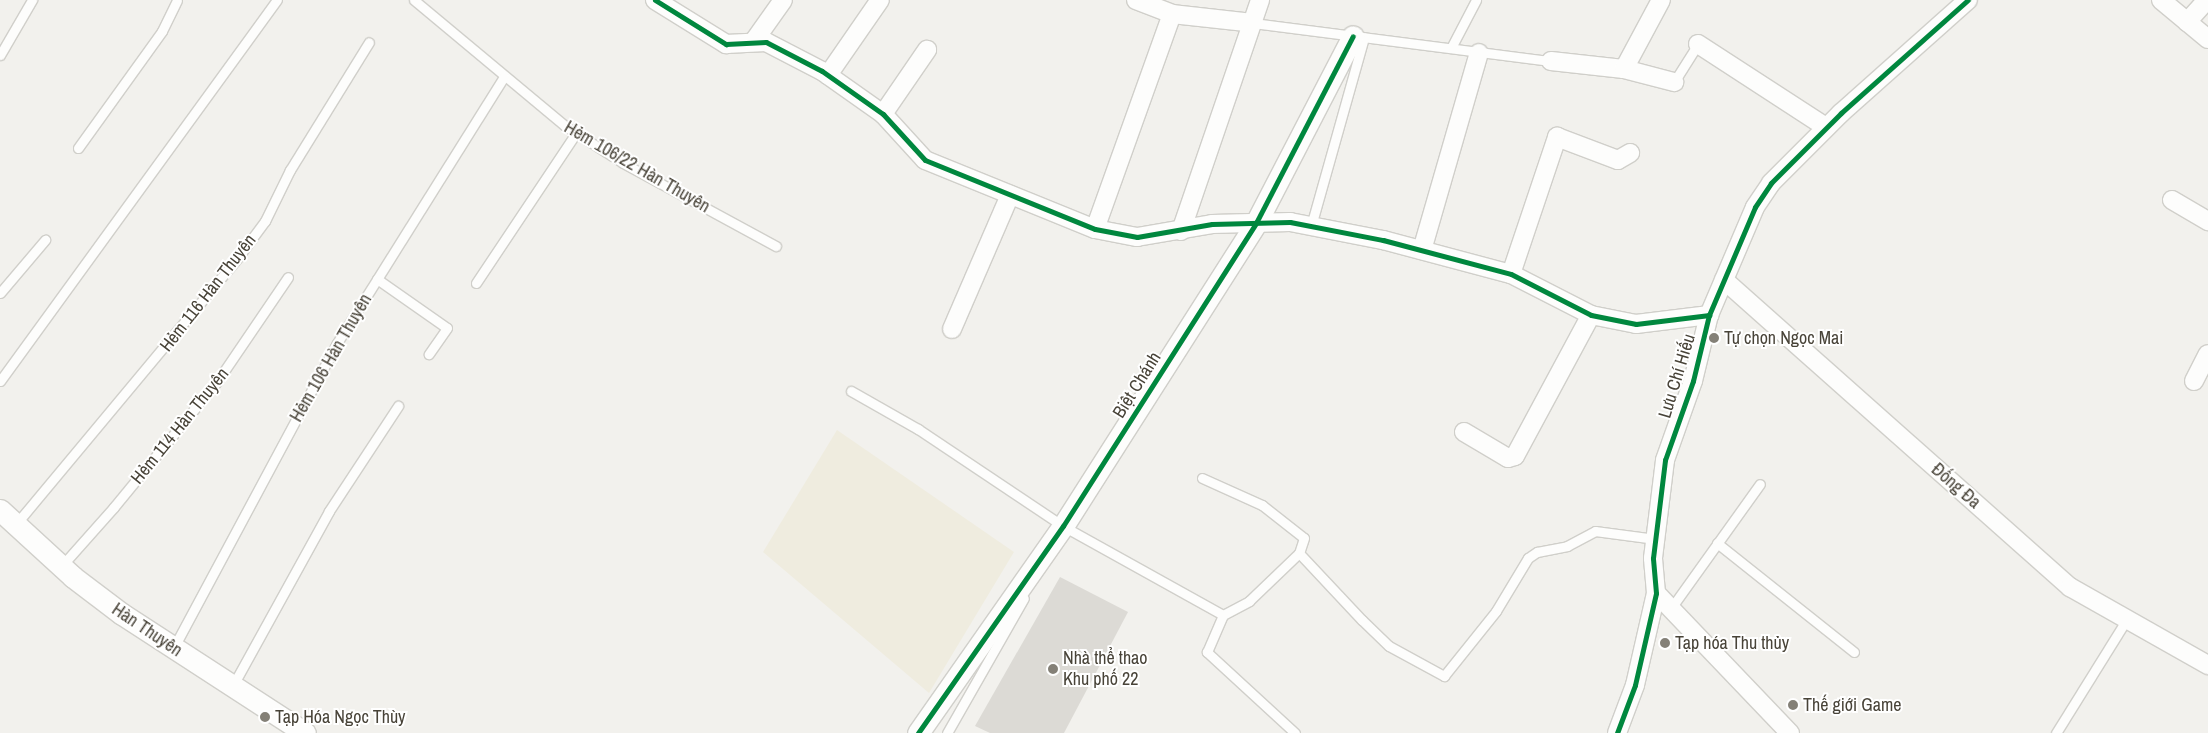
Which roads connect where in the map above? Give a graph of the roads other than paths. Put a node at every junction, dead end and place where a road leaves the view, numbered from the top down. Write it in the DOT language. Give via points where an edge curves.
graph roads {
  1 [pos="32,0"];
  2 [pos="177,0"];
  3 [pos="277,0"];
  4 [pos="414,0"];
  5 [pos="655,0"];
  6 [pos="783,0"];
  7 [pos="880,0"];
  8 [pos="1136,0"];
  9 [pos="1260,0"];
  10 [pos="1476,0"];
  11 [pos="1661,0"];
  12 [pos="1968,0"];
  13 [pos="2161,0"];
  14 [pos="2207,0"];
  15 [pos="1172,14"];
  16 [pos="2187,22"];
  17 [pos="1253,23"];
  18 [pos="1358,36"];
  19 [pos="2208,39"];
  20 [pos="754,41"];
  21 [pos="369,42"];
  22 [pos="1698,44"];
  23 [pos="1452,46"];
  24 [pos="927,50"];
  25 [pos="1479,53"];
  26 [pos="0,56"];
  27 [pos="1551,61"];
  28 [pos="1624,68"];
  29 [pos="828,75"];
  30 [pos="504,77"];
  31 [pos="1674,82"];
  32 [pos="883,114"];
  33 [pos="1826,127"];
  34 [pos="576,133"];
  35 [pos="78,148"];
  36 [pos="1630,153"];
  37 [pos="1010,195"];
  38 [pos="2172,200"];
  39 [pos="1258,221"];
  40 [pos="2208,221"];
  41 [pos="1311,226"];
  42 [pos="1095,229"];
  43 [pos="1181,231"];
  44 [pos="45,240"];
  45 [pos="776,246"];
  46 [pos="1422,250"];
  47 [pos="1511,274"];
  48 [pos="288,277"];
  49 [pos="377,279"];
  50 [pos="1724,280"];
  51 [pos="476,283"];
  52 [pos="0,293"];
  53 [pos="1709,314"];
  54 [pos="1591,316"];
  55 [pos="952,329"];
  56 [pos="429,354"];
  57 [pos="2208,354"];
  58 [pos="0,381"];
  59 [pos="2194,382"];
  60 [pos="851,391"];
  61 [pos="398,406"];
  62 [pos="1464,432"];
  63 [pos="1202,478"];
  64 [pos="1760,484"];
  65 [pos="0,510"];
  66 [pos="16,524"];
  67 [pos="1063,526"];
  68 [pos="1655,539"];
  69 [pos="1718,543"];
  70 [pos="1299,553"];
  71 [pos="59,563"];
  72 [pos="1656,593"];
  73 [pos="1669,611"];
  74 [pos="1223,616"];
  75 [pos="2127,619"];
  76 [pos="174,647"];
  77 [pos="1854,652"];
  78 [pos="2208,664"];
  79 [pos="232,687"];
  80 [pos="305,733"];
  81 [pos="918,733"];
  82 [pos="947,733"];
  83 [pos="1295,733"];
  84 [pos="1617,733"];
  85 [pos="1790,733"];
  86 [pos="2056,733"];
  1 -- 26 [label="lane"];
  2 -- 35 [label="lane" via="157,39"];
  3 -- 58 [label="lane"];
  4 -- 30 [label="lane, Hẻm 106/22 Hàn Thuyên"];
  5 -- 20 [label="street" via="726,44"];
  6 -- 20 [label="street"];
  7 -- 29 [label="street"];
  8 -- 15 [label="street"];
  9 -- 17 [label="street"];
  10 -- 23 [label="lane"];
  11 -- 28 [label="street"];
  12 -- 33 [label="street, Lưu Chí Hiếu"];
  13 -- 16 [label="street"];
  14 -- 16 [label="street"];
  15 -- 17 [label="street"];
  15 -- 42 [label="street"];
  16 -- 19 [label="street"];
  17 -- 18 [label="lane"];
  17 -- 43 [label="street"];
  18 -- 23 [label="lane"];
  18 -- 39 [label="street, Biệt Chánh"];
  18 -- 41 [label="lane"];
  20 -- 29 [label="street" via="777,47"];
  21 -- 66 [label="lane, Hẻm 116 Hàn Thuyên" via="294,162 265,221"];
  22 -- 31 [label="lane"];
  22 -- 33 [label="street"];
  23 -- 25 [label="lane"];
  24 -- 32 [label="street"];
  25 -- 27 [label="lane"];
  25 -- 46 [label="street"];
  27 -- 28 [label="street"];
  28 -- 31 [label="street"];
  29 -- 32 [label="street"];
  30 -- 34 [label="lane, Hẻm 106/22 Hàn Thuyên"];
  30 -- 49 [label="lane, Hẻm 106 Hàn Thuyên"];
  32 -- 37 [label="street" via="925,160"];
  33 -- 50 [label="street, Lưu Chí Hiếu" via="1763,194"];
  34 -- 45 [label="lane, Hẻm 106/22 Hàn Thuyên"];
  34 -- 51 [label="lane"];
  36 -- 47 [label="street" via="1618,160 1557,137"];
  37 -- 42 [label="street"];
  37 -- 55 [label="street"];
  38 -- 40 [label="street"];
  39 -- 41 [label="street"];
  39 -- 43 [label="street"];
  39 -- 67 [label="street, Biệt Chánh"];
  41 -- 46 [label="street"];
  42 -- 43 [label="street" via="1137,237"];
  44 -- 52 [label="lane"];
  46 -- 47 [label="street"];
  47 -- 54 [label="street"];
  48 -- 71 [label="lane, Hẻm 114 Hàn Thuyên" via="216,383 114,507 66,561"];
  49 -- 56 [label="lane" via="447,328"];
  49 -- 76 [label="lane, Hẻm 106 Hàn Thuyên" via="300,409"];
  50 -- 53 [label="street, Lưu Chí Hiếu"];
  50 -- 75 [label="street, Đống Đa" via="2070,587"];
  53 -- 54 [label="street" via="1636,324"];
  53 -- 68 [label="street, Lưu Chí Hiếu" via="1693,381 1665,460"];
  54 -- 62 [label="street" via="1515,456 1508,458"];
  57 -- 59 [label="street"];
  60 -- 67 [label="lane" via="918,429"];
  61 -- 79 [label="lane" via="329,511"];
  63 -- 70 [label="lane" via="1262,505 1304,538"];
  64 -- 69 [label="lane"];
  65 -- 66 [label="street, Hàn Thuyên"];
  66 -- 71 [label="street, Hàn Thuyên"];
  67 -- 74 [label="lane"];
  67 -- 81 [label="street, Biệt Chánh"];
  67 -- 82 [label="lane"];
  68 -- 70 [label="lane" via="1595,531 1566,546 1537,552 1528,558 1496,611 1444,676 1389,646"];
  68 -- 72 [label="street, Lưu Chí Hiếu"];
  69 -- 73 [label="lane"];
  69 -- 77 [label="lane"];
  70 -- 74 [label="lane" via="1248,601"];
  71 -- 76 [label="street, Hàn Thuyên" via="122,614"];
  72 -- 73 [label="street"];
  72 -- 84 [label="street, Lưu Chí Hiếu" via="1635,685"];
  73 -- 85 [label="street"];
  74 -- 83 [label="lane" via="1207,652"];
  75 -- 78 [label="street, Đống Đa"];
  75 -- 86 [label="lane"];
  76 -- 79 [label="street, Hàn Thuyên"];
  79 -- 80 [label="street, Hàn Thuyên"];
}
